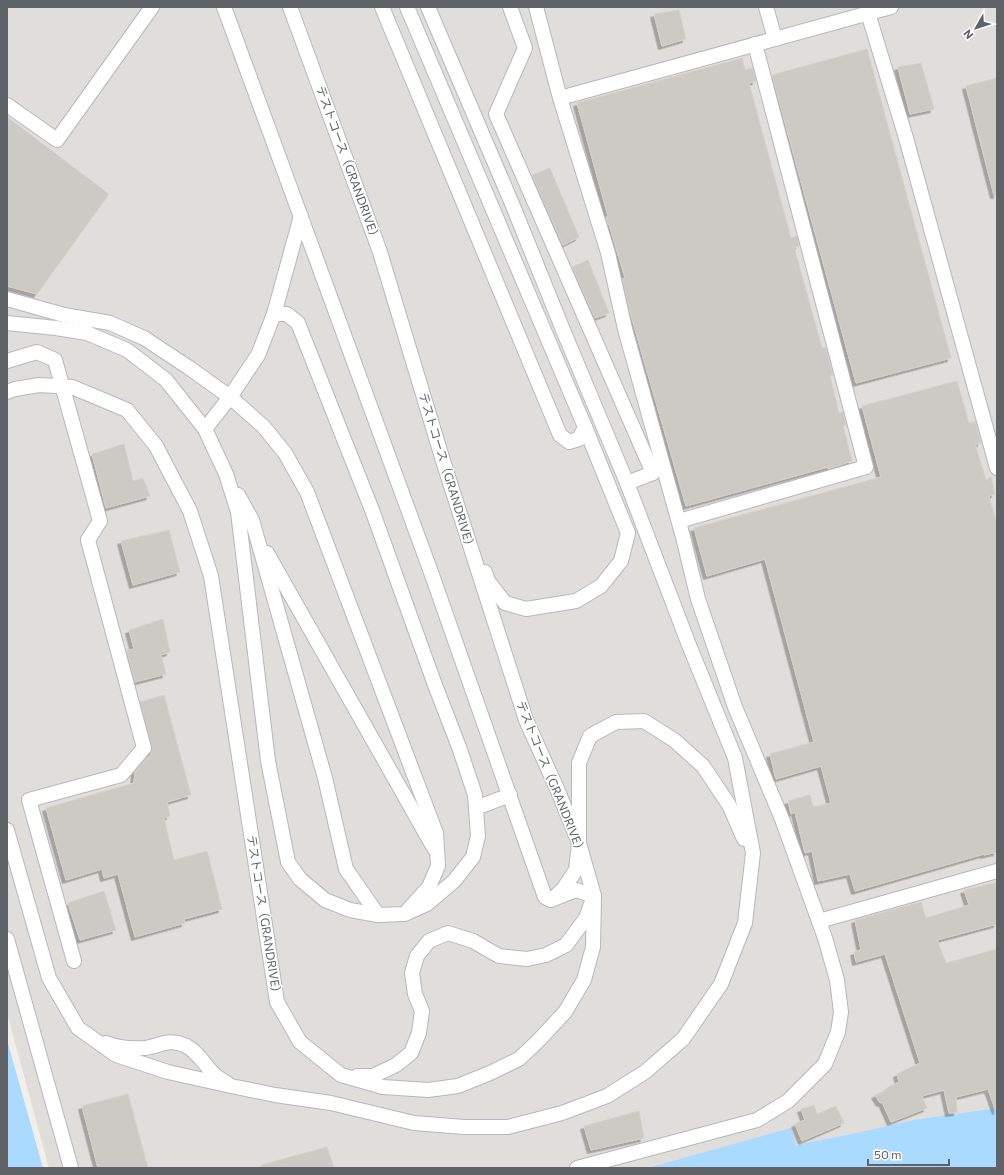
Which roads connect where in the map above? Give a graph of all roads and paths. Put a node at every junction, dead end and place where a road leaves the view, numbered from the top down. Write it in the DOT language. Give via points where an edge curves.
graph roads {
  1 [pos="152,7"];
  2 [pos="224,7"];
  3 [pos="290,7"];
  4 [pos="382,7"];
  5 [pos="407,7"];
  6 [pos="428,7"];
  7 [pos="510,7"];
  8 [pos="766,7"];
  9 [pos="890,7"];
  10 [pos="537,10"];
  11 [pos="868,13"];
  12 [pos="775,39"];
  13 [pos="755,44"];
  14 [pos="560,98"];
  15 [pos="7,105"];
  16 [pos="301,216"];
  17 [pos="7,299"];
  18 [pos="274,314"];
  19 [pos="7,323"];
  20 [pos="7,361"];
  21 [pos="62,386"];
  22 [pos="7,392"];
  23 [pos="230,397"];
  24 [pos="585,427"];
  25 [pos="205,429"];
  26 [pos="444,464"];
  27 [pos="997,468"];
  28 [pos="226,474"];
  29 [pos="627,483"];
  30 [pos="679,521"];
  31 [pos="256,534"];
  32 [pos="510,795"];
  33 [pos="476,808"];
  34 [pos="7,830"];
  35 [pos="579,843"];
  36 [pos="437,854"];
  37 [pos="997,871"];
  38 [pos="749,885"];
  39 [pos="594,896"];
  40 [pos="551,900"];
  41 [pos="405,914"];
  42 [pos="378,915"];
  43 [pos="819,921"];
  44 [pos="7,939"];
  45 [pos="74,961"];
  46 [pos="90,1037"];
  47 [pos="341,1075"];
  48 [pos="231,1086"];
  49 [pos="71,1168"];
  50 [pos="577,1168"];
  1 -- 15 [label="lane" via="57,140"];
  2 -- 16 [label="lane"];
  3 -- 26 [label="lane, テストコース（GRANDRIVE）" via="380,252"];
  4 -- 24 [label="lane" via="560,436 569,442 579,439"];
  5 -- 24 [label="lane"];
  6 -- 29 [label="lane"];
  7 -- 29 [label="lane" via="525,48 496,114 653,473"];
  8 -- 12 [label="lane"];
  9 -- 11 [label="lane"];
  10 -- 14 [label="lane"];
  11 -- 12 [label="lane"];
  11 -- 27 [label="lane" via="908,145"];
  12 -- 13 [label="lane"];
  13 -- 14 [label="lane"];
  13 -- 30 [label="lane" via="866,467"];
  14 -- 30 [label="lane" via="608,253 625,329"];
  16 -- 18 [label="lane"];
  16 -- 32 [label="lane"];
  17 -- 23 [label="lane" via="64,315 110,324 144,338"];
  18 -- 23 [label="lane" via="258,356"];
  18 -- 33 [label="lane" via="287,314 298,322 372,510 459,747"];
  19 -- 25 [label="lane" via="87,333 127,350 166,380"];
  20 -- 21 [label="lane" via="37,352 55,360"];
  21 -- 22 [label="lane, テストコース（GRANDRIVE）" via="39,385"];
  21 -- 45 [label="lane" via="100,521 88,540 144,748 120,776 29,800"];
  21 -- 47 [label="lane, テストコース（GRANDRIVE）" via="72,387 127,410 156,446 190,511 211,576 277,1002 300,1042"];
  23 -- 25 [label="lane"];
  23 -- 36 [label="lane" via="263,426 285,453 307,492 436,833"];
  24 -- 26 [label="lane" via="628,533 621,561 601,586 576,601 526,609 505,603 488,581"];
  25 -- 28 [label="lane"];
  26 -- 35 [label="lane, テストコース（GRANDRIVE）" via="526,720"];
  28 -- 31 [label="lane" via="252,520"];
  28 -- 42 [label="lane" via="238,512 268,761 288,862 300,879 325,900 350,910"];
  29 -- 38 [label="lane" via="688,645 735,758 753,853"];
  30 -- 43 [label="lane" via="698,599 735,707 782,819"];
  31 -- 36 [label="lane"];
  31 -- 42 [label="lane" via="325,778 346,869"];
  32 -- 33 [label="lane"];
  32 -- 40 [label="lane" via="545,897"];
  33 -- 41 [label="lane" via="478,836 473,857 454,881 427,904"];
  34 -- 46 [label="lane" via="49,978 78,1028"];
  35 -- 38 [label="lane" via="579,763 590,736 616,722 644,721 674,740 703,766 729,805 744,837"];
  35 -- 39 [label="lane, テストコース（GRANDRIVE）"];
  35 -- 40 [label="lane" via="576,870 564,888"];
  36 -- 41 [label="lane" via="438,866 429,887"];
  37 -- 43 [label="lane"];
  38 -- 48 [label="lane" via="745,923 721,984 683,1039 645,1072 607,1096 562,1113 508,1127 464,1127 414,1123 331,1102"];
  39 -- 40 [label="lane" via="576,890"];
  39 -- 47 [label="lane, テストコース（GRANDRIVE）" via="593,947 584,980 565,1012 519,1059 458,1086 428,1090 383,1087"];
  39 -- 47 [label="lane" via="586,918 566,945 546,955 527,959 499,956 473,941 448,933 429,941 417,956 412,972 415,994 422,1011 420,1033 411,1053 396,1066 373,1076"];
  41 -- 42 [label="lane"];
  43 -- 50 [label="lane" via="837,980 841,1012 838,1032 825,1064 800,1090 788,1101 757,1120"];
  44 -- 49 [label="lane"];
  46 -- 48 [label="lane" via="116,1055 168,1072"];
  46 -- 48 [label="lane" via="111,1046 129,1048 147,1048 165,1042 185,1045 201,1058 215,1075"];
}
